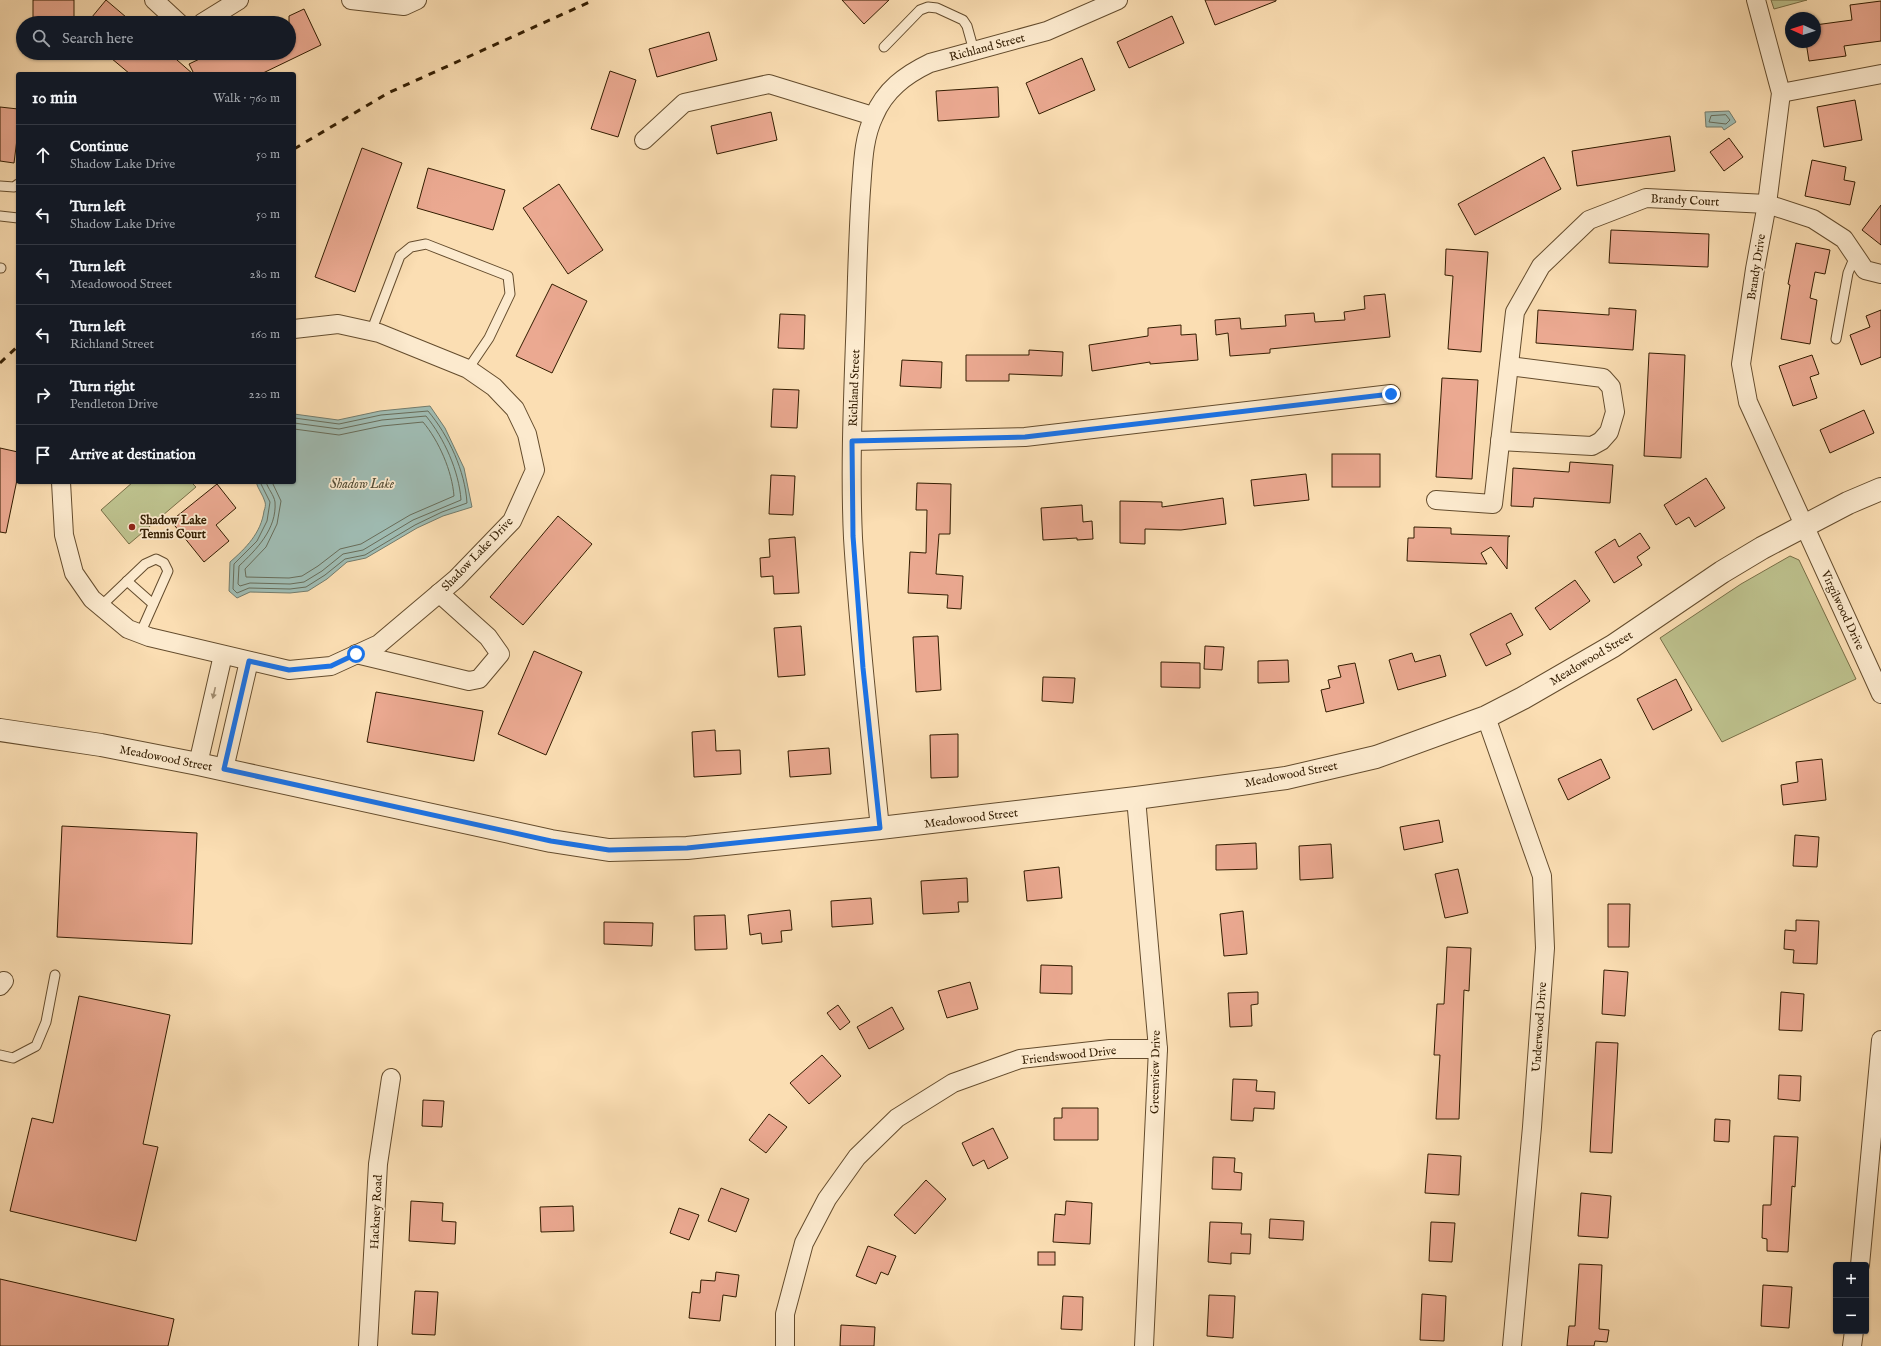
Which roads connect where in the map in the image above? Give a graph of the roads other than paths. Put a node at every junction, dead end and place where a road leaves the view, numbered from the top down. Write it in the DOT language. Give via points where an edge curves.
graph roads {
  1 [pos="154,0"];
  2 [pos="239,0"];
  3 [pos="351,0"];
  4 [pos="417,0"];
  5 [pos="1118,0"];
  6 [pos="1756,0"];
  7 [pos="171,16"];
  8 [pos="213,16"];
  9 [pos="884,47"];
  10 [pos="974,51"];
  11 [pos="1881,74"];
  12 [pos="1781,93"];
  13 [pos="873,116"];
  14 [pos="644,140"];
  15 [pos="0,186"];
  16 [pos="16,186"];
  17 [pos="1767,204"];
  18 [pos="0,216"];
  19 [pos="16,218"];
  20 [pos="1855,256"];
  21 [pos="1881,274"];
  22 [pos="296,330"];
  23 [pos="371,332"];
  24 [pos="1836,339"];
  25 [pos="1509,366"];
  26 [pos="468,369"];
  27 [pos="1391,394"];
  28 [pos="852,441"];
  29 [pos="1500,441"];
  30 [pos="61,484"];
  31 [pos="1881,489"];
  32 [pos="1436,500"];
  33 [pos="1805,526"];
  34 [pos="127,581"];
  35 [pos="439,593"];
  36 [pos="153,604"];
  37 [pos="101,606"];
  38 [pos="140,634"];
  39 [pos="356,654"];
  40 [pos="223,655"];
  41 [pos="249,661"];
  42 [pos="1881,694"];
  43 [pos="1486,717"];
  44 [pos="0,730"];
  45 [pos="198,764"];
  46 [pos="224,769"];
  47 [pos="1136,798"];
  48 [pos="880,828"];
  49 [pos="55,976"];
  50 [pos="1881,1040"];
  51 [pos="1158,1049"];
  52 [pos="0,1055"];
  53 [pos="391,1078"];
  54 [pos="1860,1262"];
  55 [pos="1854,1334"];
  56 [pos="368,1346"];
  57 [pos="785,1346"];
  58 [pos="1144,1346"];
  59 [pos="1512,1346"];
  60 [pos="1852,1346"];
  1 -- 7 [label="street"];
  2 -- 8 [label="street"];
  3 -- 4 [label="street" via="404,6"];
  5 -- 10 [label="street, Richland Street" via="1047,32"];
  6 -- 12 [label="street, Brandy Drive"];
  9 -- 10 [label="lane" via="920,10 928,7 937,8 963,20"];
  10 -- 13 [label="street, Richland Street" via="930,62 914,71 898,82 885,96"];
  11 -- 12 [label="street"];
  12 -- 17 [label="street, Brandy Drive"];
  13 -- 14 [label="street" via="769,84 684,103"];
  13 -- 28 [label="street, Richland Street" via="863,156"];
  15 -- 16 [label="lane"];
  17 -- 20 [label="street, Brandy Court" via="1813,219 1844,239"];
  17 -- 25 [label="street, Brandy Court" via="1646,198 1589,220 1541,266 1515,312"];
  17 -- 33 [label="street, Brandy Drive" via="1741,364 1748,402"];
  18 -- 19 [label="lane"];
  20 -- 21 [label="street, Brandy Court" via="1865,270"];
  20 -- 24 [label="lane" via="1848,273"];
  22 -- 23 [label="street, Shadow Lake Drive" via="338,324"];
  23 -- 26 [label="street, Shadow Lake Drive"];
  23 -- 26 [label="lane" via="400,256 411,247 426,244 508,276 510,294 489,338"];
  25 -- 29 [label="street, Brandy Court"];
  25 -- 29 [label="street" via="1603,378 1611,387 1616,412 1609,432 1592,446"];
  26 -- 35 [label="street, Shadow Lake Drive" via="494,388 515,409 527,434 535,470 512,521"];
  27 -- 28 [label="street" via="1025,437"];
  28 -- 48 [label="street, Richland Street" via="853,536 863,668"];
  29 -- 32 [label="street, Brandy Court" via="1493,504"];
  30 -- 37 [label="street, Shadow Lake Drive" via="64,535 74,573 92,599"];
  31 -- 33 [label="street, Meadowood Street"];
  33 -- 42 [label="street, Virgilwood Drive"];
  33 -- 43 [label="street, Meadowood Street" via="1722,572 1613,646"];
  34 -- 36 [label="lane"];
  34 -- 36 [label="lane" via="145,564 156,559 164,563 168,571"];
  34 -- 37 [label="lane"];
  35 -- 39 [label="street, Shadow Lake Drive" via="379,644"];
  35 -- 39 [label="street" via="488,637 500,654 480,679 469,681"];
  36 -- 38 [label="lane"];
  37 -- 38 [label="street, Shadow Lake Drive" via="128,629"];
  38 -- 40 [label="street, Shadow Lake Drive"];
  39 -- 41 [label="street, Shadow Lake Drive" via="331,666 289,670"];
  40 -- 41 [label="street, Shadow Lake Drive"];
  40 -- 45 [label="street, one-way"];
  41 -- 46 [label="street"];
  43 -- 47 [label="street, Meadowood Street" via="1376,757 1301,774"];
  43 -- 59 [label="street, Underwood Drive" via="1542,876 1545,948"];
  44 -- 45 [label="street, Meadowood Street" via="101,745"];
  45 -- 46 [label="street, Meadowood Street"];
  46 -- 48 [label="street, Meadowood Street" via="551,841 609,850 687,848"];
  47 -- 48 [label="street, Meadowood Street"];
  47 -- 51 [label="street, Greenview Drive"];
  49 -- 52 [label="lane" via="46,1022 36,1046 13,1058"];
  50 -- 54 [label="street"];
  51 -- 57 [label="street, Friendswood Drive" via="1110,1049 1020,1059 953,1083 897,1118 857,1157 827,1199 804,1243 785,1314"];
  51 -- 58 [label="street, Greenview Drive"];
  53 -- 56 [label="street, Hackney Road" via="378,1164"];
  55 -- 60 [label="street"];
}
